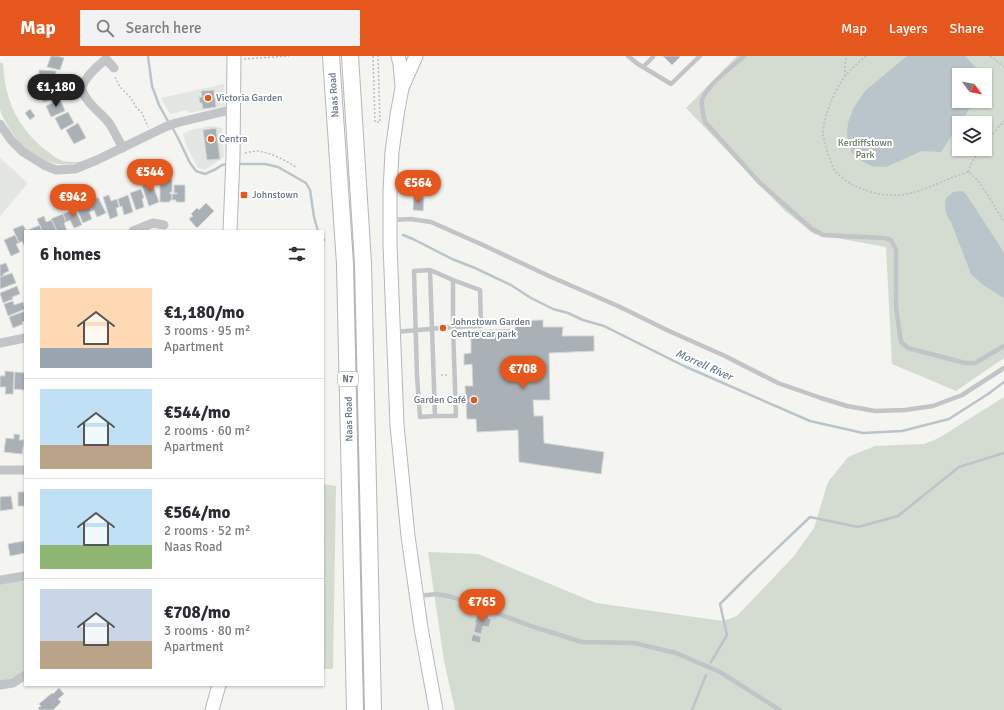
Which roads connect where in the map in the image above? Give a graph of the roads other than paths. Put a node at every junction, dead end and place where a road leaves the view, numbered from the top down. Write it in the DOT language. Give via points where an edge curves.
graph roads {
  1 [pos="331,56"];
  2 [pos="350,56"];
  3 [pos="398,56"];
  4 [pos="403,56"];
  5 [pos="416,56"];
  6 [pos="628,56"];
  7 [pos="653,56"];
  8 [pos="700,56"];
  9 [pos="744,56"];
  10 [pos="234,58"];
  11 [pos="644,67"];
  12 [pos="114,68"];
  13 [pos="402,88"];
  14 [pos="234,109"];
  15 [pos="0,124"];
  16 [pos="123,148"];
  17 [pos="390,220"];
  18 [pos="164,225"];
  19 [pos="136,230"];
  20 [pos="230,230"];
  21 [pos="430,270"];
  22 [pos="453,280"];
  23 [pos="453,327"];
  24 [pos="432,329"];
  25 [pos="416,330"];
  26 [pos="393,332"];
  27 [pos="24,338"];
  28 [pos="0,343"];
  29 [pos="1004,346"];
  30 [pos="1004,368"];
  31 [pos="435,416"];
  32 [pos="0,470"];
  33 [pos="24,470"];
  34 [pos="24,576"];
  35 [pos="0,580"];
  36 [pos="417,597"];
  37 [pos="24,676"];
  38 [pos="0,685"];
  39 [pos="219,686"];
  40 [pos="373,707"];
  41 [pos="355,708"];
  42 [pos="212,710"];
  43 [pos="436,710"];
  44 [pos="780,710"];
  1 -- 41 [label="highway, Naas Road / N7" via="345,264"];
  2 -- 40 [label="highway, Naas Road / N7" via="363,263"];
  3 -- 13 [label="street"];
  4 -- 5 [label="street"];
  5 -- 13 [label="street"];
  6 -- 11 [label="lane"];
  7 -- 11 [label="lane"];
  8 -- 11 [label="lane" via="671,84"];
  9 -- 29 [label="lane" via="711,86 703,98 705,122 759,182 812,229 822,235 891,240 896,250 896,307 901,342 908,348 965,363 975,362"];
  10 -- 14 [label="street"];
  12 -- 16 [label="street" via="106,59 84,81 81,88 84,96 109,123"];
  13 -- 17 [label="street" via="392,152"];
  14 -- 16 [label="street" via="176,123"];
  14 -- 20 [label="street"];
  15 -- 16 [label="street" via="11,140 24,152 56,170 75,169"];
  17 -- 26 [label="street"];
  17 -- 30 [label="lane" via="411,219 431,222 618,306 778,383 847,406 875,411 933,406 962,395"];
  18 -- 19 [label="street" via="153,223"];
  21 -- 22 [label="lane"];
  21 -- 24 [label="lane"];
  21 -- 25 [label="lane" via="414,271"];
  22 -- 23 [label="lane"];
  22 -- 23 [label="lane" via="480,290 481,326"];
  23 -- 24 [label="lane"];
  23 -- 31 [label="lane" via="456,416"];
  24 -- 25 [label="lane"];
  24 -- 31 [label="lane"];
  25 -- 26 [label="lane"];
  25 -- 31 [label="lane" via="420,417"];
  26 -- 36 [label="street" via="398,433"];
  27 -- 28 [label="street"];
  32 -- 33 [label="street"];
  34 -- 35 [label="street"];
  36 -- 43 [label="street"];
  36 -- 44 [label="lane" via="437,594 452,597 582,642 634,643 676,653 720,672"];
  37 -- 38 [label="street" via="12,683"];
  39 -- 42 [label="street"];
}
